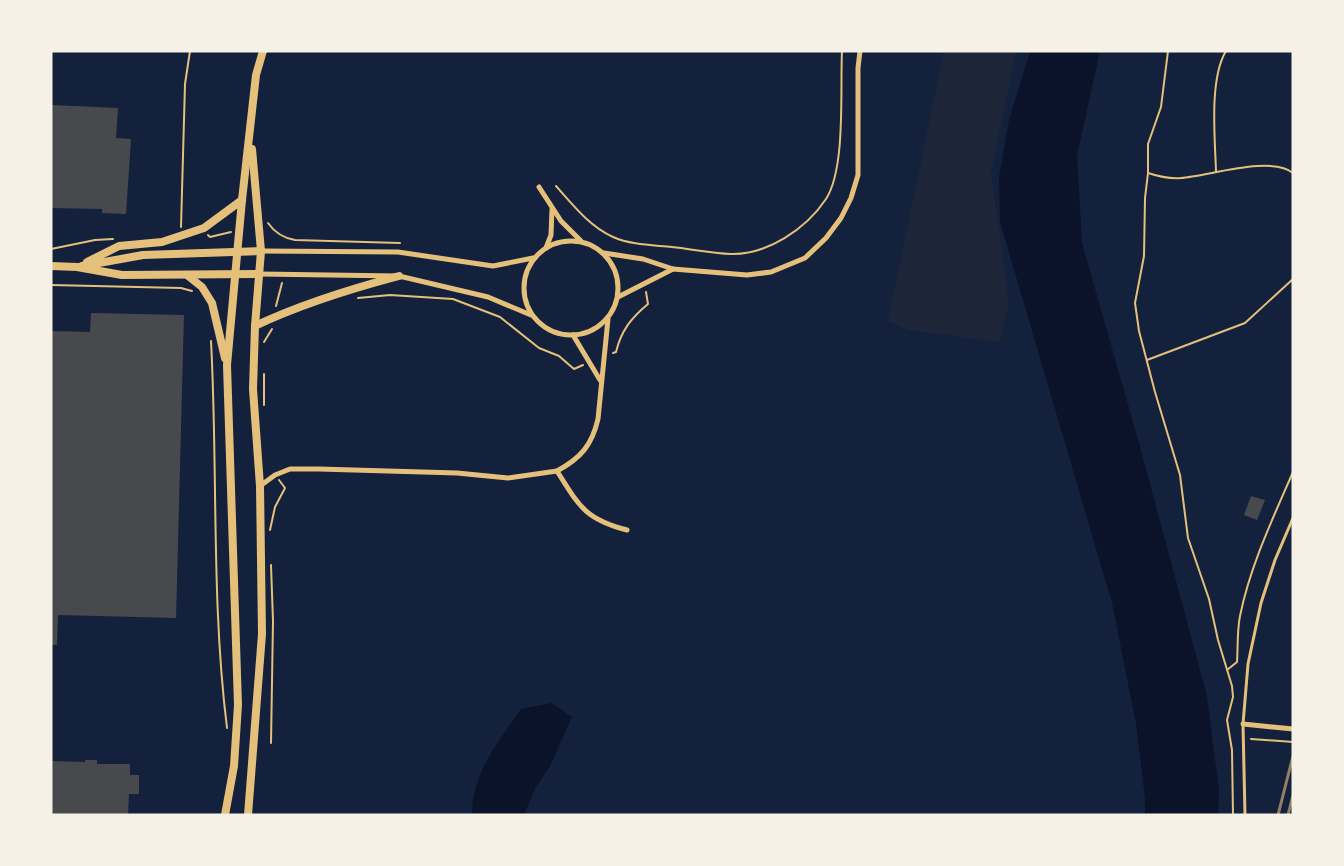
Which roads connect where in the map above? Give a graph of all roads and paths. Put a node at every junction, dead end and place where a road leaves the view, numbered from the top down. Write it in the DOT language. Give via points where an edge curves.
graph roads {
  1 [pos="190,51"];
  2 [pos="263,51"];
  3 [pos="842,51"];
  4 [pos="860,51"];
  5 [pos="1168,51"];
  6 [pos="1226,51"];
  7 [pos="250,134"];
  8 [pos="1216,171"];
  9 [pos="1148,173"];
  10 [pos="1293,173"];
  11 [pos="556,186"];
  12 [pos="539,187"];
  13 [pos="242,200"];
  14 [pos="552,207"];
  15 [pos="268,223"];
  16 [pos="175,231"];
  17 [pos="122,238"];
  18 [pos="286,238"];
  19 [pos="582,242"];
  20 [pos="400,243"];
  21 [pos="546,248"];
  22 [pos="51,249"];
  23 [pos="237,250"];
  24 [pos="261,251"];
  25 [pos="284,251"];
  26 [pos="604,253"];
  27 [pos="534,258"];
  28 [pos="51,266"];
  29 [pos="77,267"];
  30 [pos="673,269"];
  31 [pos="283,273"];
  32 [pos="235,274"];
  33 [pos="259,274"];
  34 [pos="187,275"];
  35 [pos="399,276"];
  36 [pos="1293,279"];
  37 [pos="51,285"];
  38 [pos="195,293"];
  39 [pos="618,297"];
  40 [pos="349,299"];
  41 [pos="648,304"];
  42 [pos="276,307"];
  43 [pos="532,315"];
  44 [pos="608,317"];
  45 [pos="255,326"];
  46 [pos="275,326"];
  47 [pos="210,335"];
  48 [pos="573,335"];
  49 [pos="263,343"];
  50 [pos="616,352"];
  51 [pos="1147,360"];
  52 [pos="227,365"];
  53 [pos="263,367"];
  54 [pos="574,369"];
  55 [pos="601,381"];
  56 [pos="264,414"];
  57 [pos="558,471"];
  58 [pos="1293,472"];
  59 [pos="260,486"];
  60 [pos="285,488"];
  61 [pos="1293,518"];
  62 [pos="627,530"];
  63 [pos="270,531"];
  64 [pos="271,565"];
  65 [pos="1227,670"];
  66 [pos="1244,724"];
  67 [pos="1293,729"];
  68 [pos="228,736"];
  69 [pos="1256,739"];
  70 [pos="1293,742"];
  71 [pos="271,743"];
  72 [pos="225,815"];
  73 [pos="248,815"];
  74 [pos="1233,815"];
  75 [pos="1245,815"];
  1 -- 16 [label="path" via="185,84 181,229"];
  2 -- 7 [label="main road" via="256,75"];
  3 -- 11 [label="path" via="837,174 826,199 784,239 758,250 732,254 614,238 586,219"];
  4 -- 30 [label="street" via="858,175 841,218 826,238 805,258 771,272 747,275"];
  5 -- 9 [label="path" via="1161,107 1148,144"];
  6 -- 8 [label="path" via="1221,60 1214,114"];
  7 -- 13 [label="main road"];
  7 -- 24 [label="main road"];
  8 -- 9 [label="path" via="1181,178"];
  8 -- 10 [label="path" via="1266,166"];
  9 -- 51 [label="path" via="1144,256 1135,303"];
  12 -- 14 [label="street"];
  13 -- 23 [label="main road"];
  13 -- 29 [label="main road" via="204,228 162,242 119,246"];
  14 -- 19 [label="street"];
  14 -- 21 [label="street" via="551,235"];
  15 -- 18 [label="path"];
  17 -- 22 [label="path"];
  18 -- 20 [label="path"];
  18 -- 25 [label="path"];
  19 -- 21 [label="street" via="560,242"];
  19 -- 26 [label="street"];
  21 -- 27 [label="street"];
  23 -- 24 [label="main road"];
  23 -- 29 [label="main road" via="143,255"];
  23 -- 32 [label="main road"];
  24 -- 25 [label="street"];
  24 -- 33 [label="main road"];
  25 -- 27 [label="street" via="398,252 493,266"];
  26 -- 30 [label="street"];
  26 -- 39 [label="street" via="618,281"];
  27 -- 43 [label="street" via="526,271 524,287"];
  28 -- 29 [label="main road"];
  29 -- 34 [label="main road" via="122,276"];
  30 -- 39 [label="street"];
  31 -- 33 [label="street"];
  31 -- 35 [label="street"];
  31 -- 42 [label="path"];
  32 -- 33 [label="main road"];
  32 -- 34 [label="main road"];
  32 -- 52 [label="main road"];
  33 -- 45 [label="main road"];
  34 -- 52 [label="main road" via="202,287 212,303"];
  35 -- 43 [label="street" via="489,297"];
  35 -- 45 [label="main road" via="351,289"];
  36 -- 51 [label="path" via="1245,323"];
  37 -- 38 [label="path" via="181,288"];
  39 -- 44 [label="street"];
  40 -- 54 [label="path" via="390,295 453,299 500,317"];
  41 -- 50 [label="path" via="624,328"];
  43 -- 48 [label="street" via="557,333"];
  44 -- 48 [label="street" via="588,332"];
  44 -- 55 [label="street"];
  45 -- 59 [label="main road" via="253,389"];
  46 -- 49 [label="path"];
  47 -- 68 [label="path" via="217,632"];
  48 -- 55 [label="street"];
  51 -- 65 [label="path" via="1180,475 1188,538"];
  52 -- 72 [label="main road" via="238,705 234,766"];
  53 -- 56 [label="path"];
  55 -- 57 [label="street" via="595,434 574,462"];
  57 -- 59 [label="street" via="508,477 319,468 275,474"];
  57 -- 62 [label="street" via="586,513 607,525"];
  58 -- 65 [label="path" via="1245,594 1239,618 1237,662"];
  59 -- 73 [label="main road" via="262,634"];
  60 -- 63 [label="path" via="275,507"];
  61 -- 66 [label="lane" via="1275,560 1256,623 1248,664"];
  64 -- 71 [label="path"];
  65 -- 74 [label="path" via="1233,697 1227,720 1232,750"];
  66 -- 67 [label="street"];
  66 -- 75 [label="lane"];
  69 -- 70 [label="path"];
}
